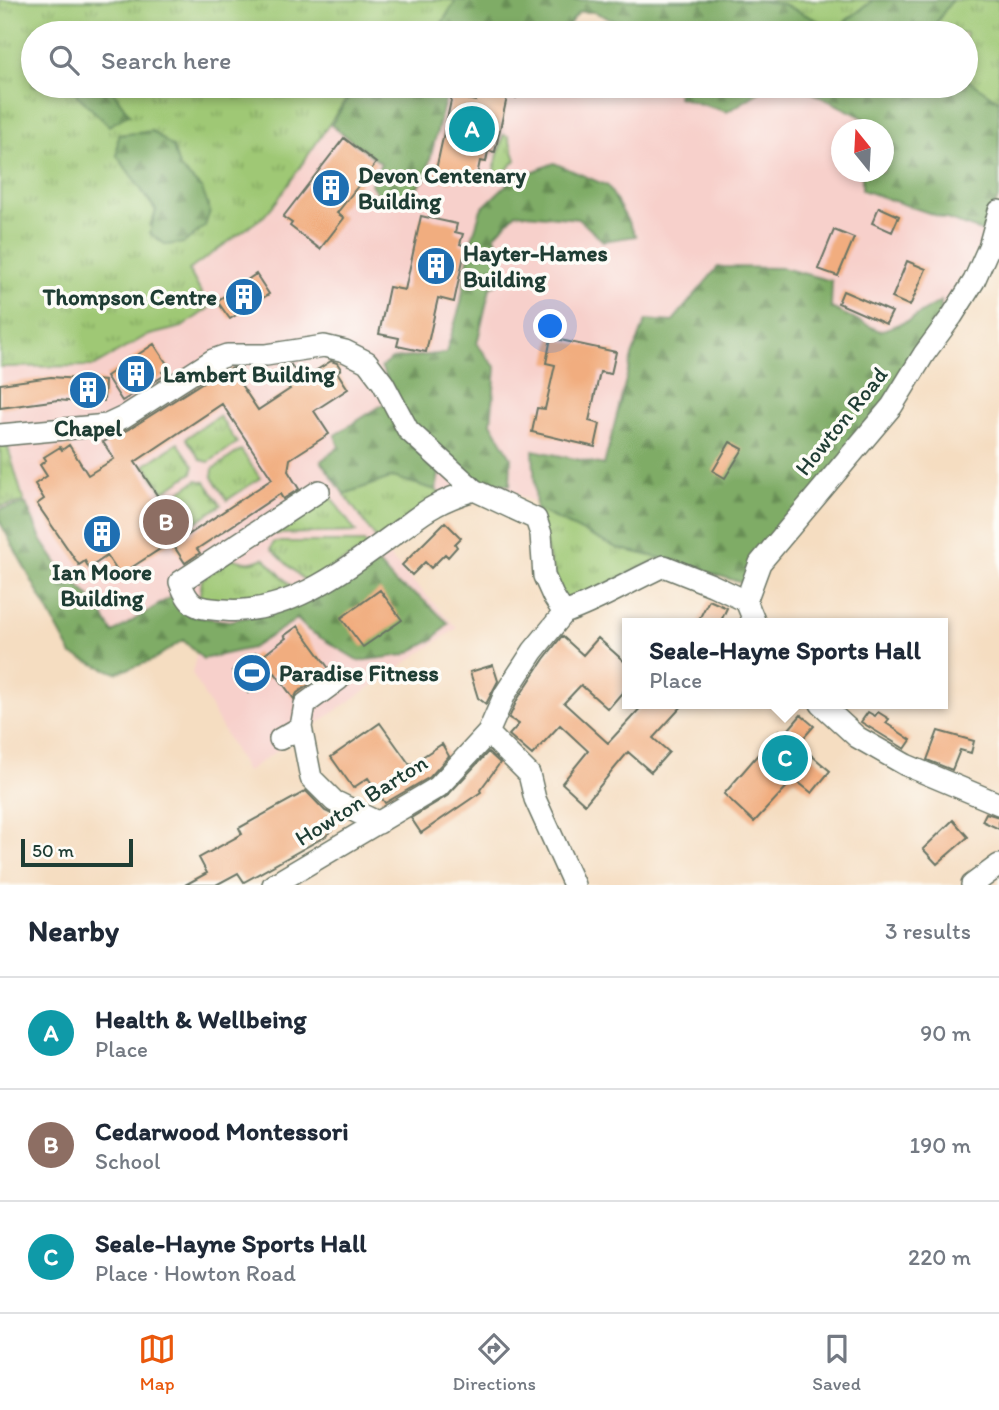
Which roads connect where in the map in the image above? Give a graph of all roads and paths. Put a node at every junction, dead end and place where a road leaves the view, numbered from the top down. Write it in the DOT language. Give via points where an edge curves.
graph roads {
  1 [pos="999,211"];
  2 [pos="0,435"];
  3 [pos="474,490"];
  4 [pos="319,491"];
  5 [pos="746,601"];
  6 [pos="564,613"];
  7 [pos="753,618"];
  8 [pos="339,679"];
  9 [pos="826,709"];
  10 [pos="300,727"];
  11 [pos="488,733"];
  12 [pos="281,739"];
  13 [pos="999,804"];
  14 [pos="379,823"];
  15 [pos="999,865"];
  16 [pos="272,885"];
  17 [pos="574,885"];
  18 [pos="972,885"];
  1 -- 5 [label="street, Howton Road" via="974,281 952,316 892,406 760,563"];
  2 -- 3 [label="street" via="107,425 220,357 324,346 367,362 408,430"];
  3 -- 4 [label="street" via="434,506 306,592 274,604 235,611 196,607 186,597 180,582"];
  3 -- 6 [label="street" via="536,519 544,576"];
  5 -- 6 [label="street" via="664,566"];
  5 -- 7 [label="street"];
  6 -- 11 [label="street, Howton Barton" via="505,694"];
  8 -- 10 [label="street" via="305,704"];
  9 -- 13 [label="street" via="857,737 906,765"];
  10 -- 12 [label="street"];
  10 -- 14 [label="street" via="311,778 334,802"];
  11 -- 14 [label="street, Howton Barton" via="438,787"];
  11 -- 17 [label="street" via="529,775"];
  14 -- 16 [label="street, Howton Barton"];
  15 -- 18 [label="street"];
}
